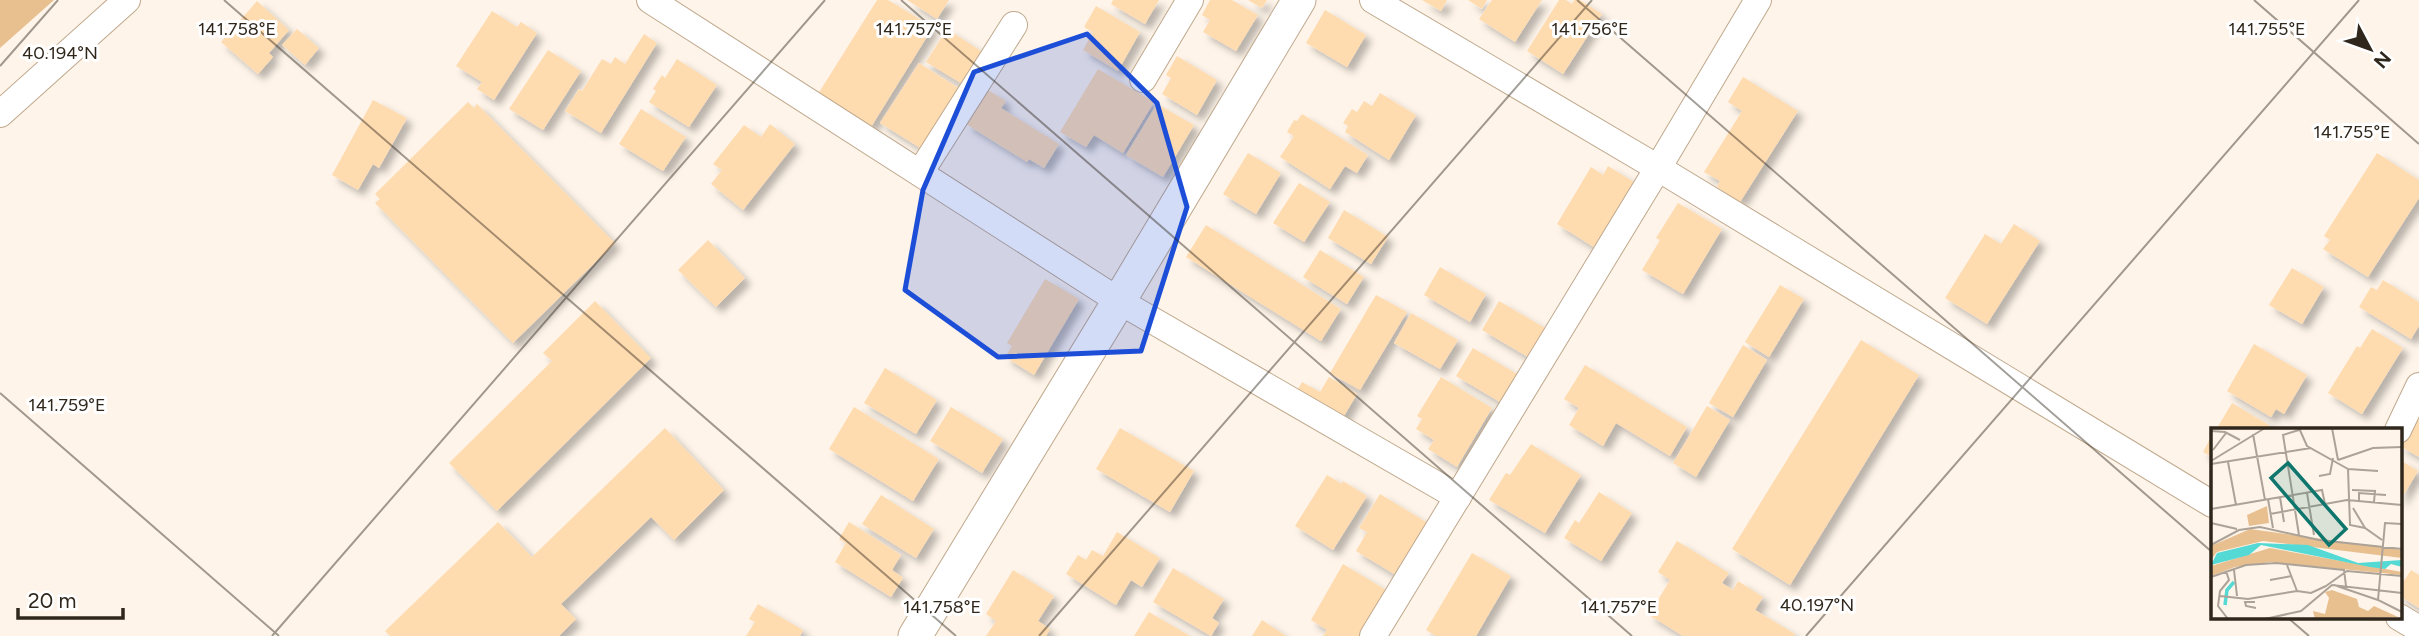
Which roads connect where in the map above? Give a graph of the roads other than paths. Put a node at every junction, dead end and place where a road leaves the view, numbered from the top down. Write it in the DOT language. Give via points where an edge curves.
graph roads {
  1 [pos="127,0"];
  2 [pos="650,0"];
  3 [pos="1190,0"];
  4 [pos="1299,0"];
  5 [pos="1373,0"];
  6 [pos="1758,0"];
  7 [pos="1014,25"];
  8 [pos="1143,79"];
  9 [pos="0,114"];
  10 [pos="1658,168"];
  11 [pos="920,173"];
  12 [pos="1119,302"];
  13 [pos="2419,386"];
  14 [pos="2398,428"];
  15 [pos="1458,496"];
  16 [pos="2211,503"];
  17 [pos="2401,618"];
  18 [pos="2419,629"];
  19 [pos="915,636"];
  20 [pos="1373,636"];
  1 -- 9 [label="street"];
  2 -- 11 [label="street"];
  3 -- 8 [label="street"];
  4 -- 12 [label="street"];
  5 -- 10 [label="street"];
  6 -- 10 [label="street"];
  7 -- 11 [label="street"];
  10 -- 15 [label="street"];
  10 -- 16 [label="street"];
  11 -- 12 [label="street"];
  12 -- 15 [label="street"];
  12 -- 19 [label="street"];
  13 -- 14 [label="street"];
  15 -- 20 [label="street"];
  17 -- 18 [label="street"];
}
